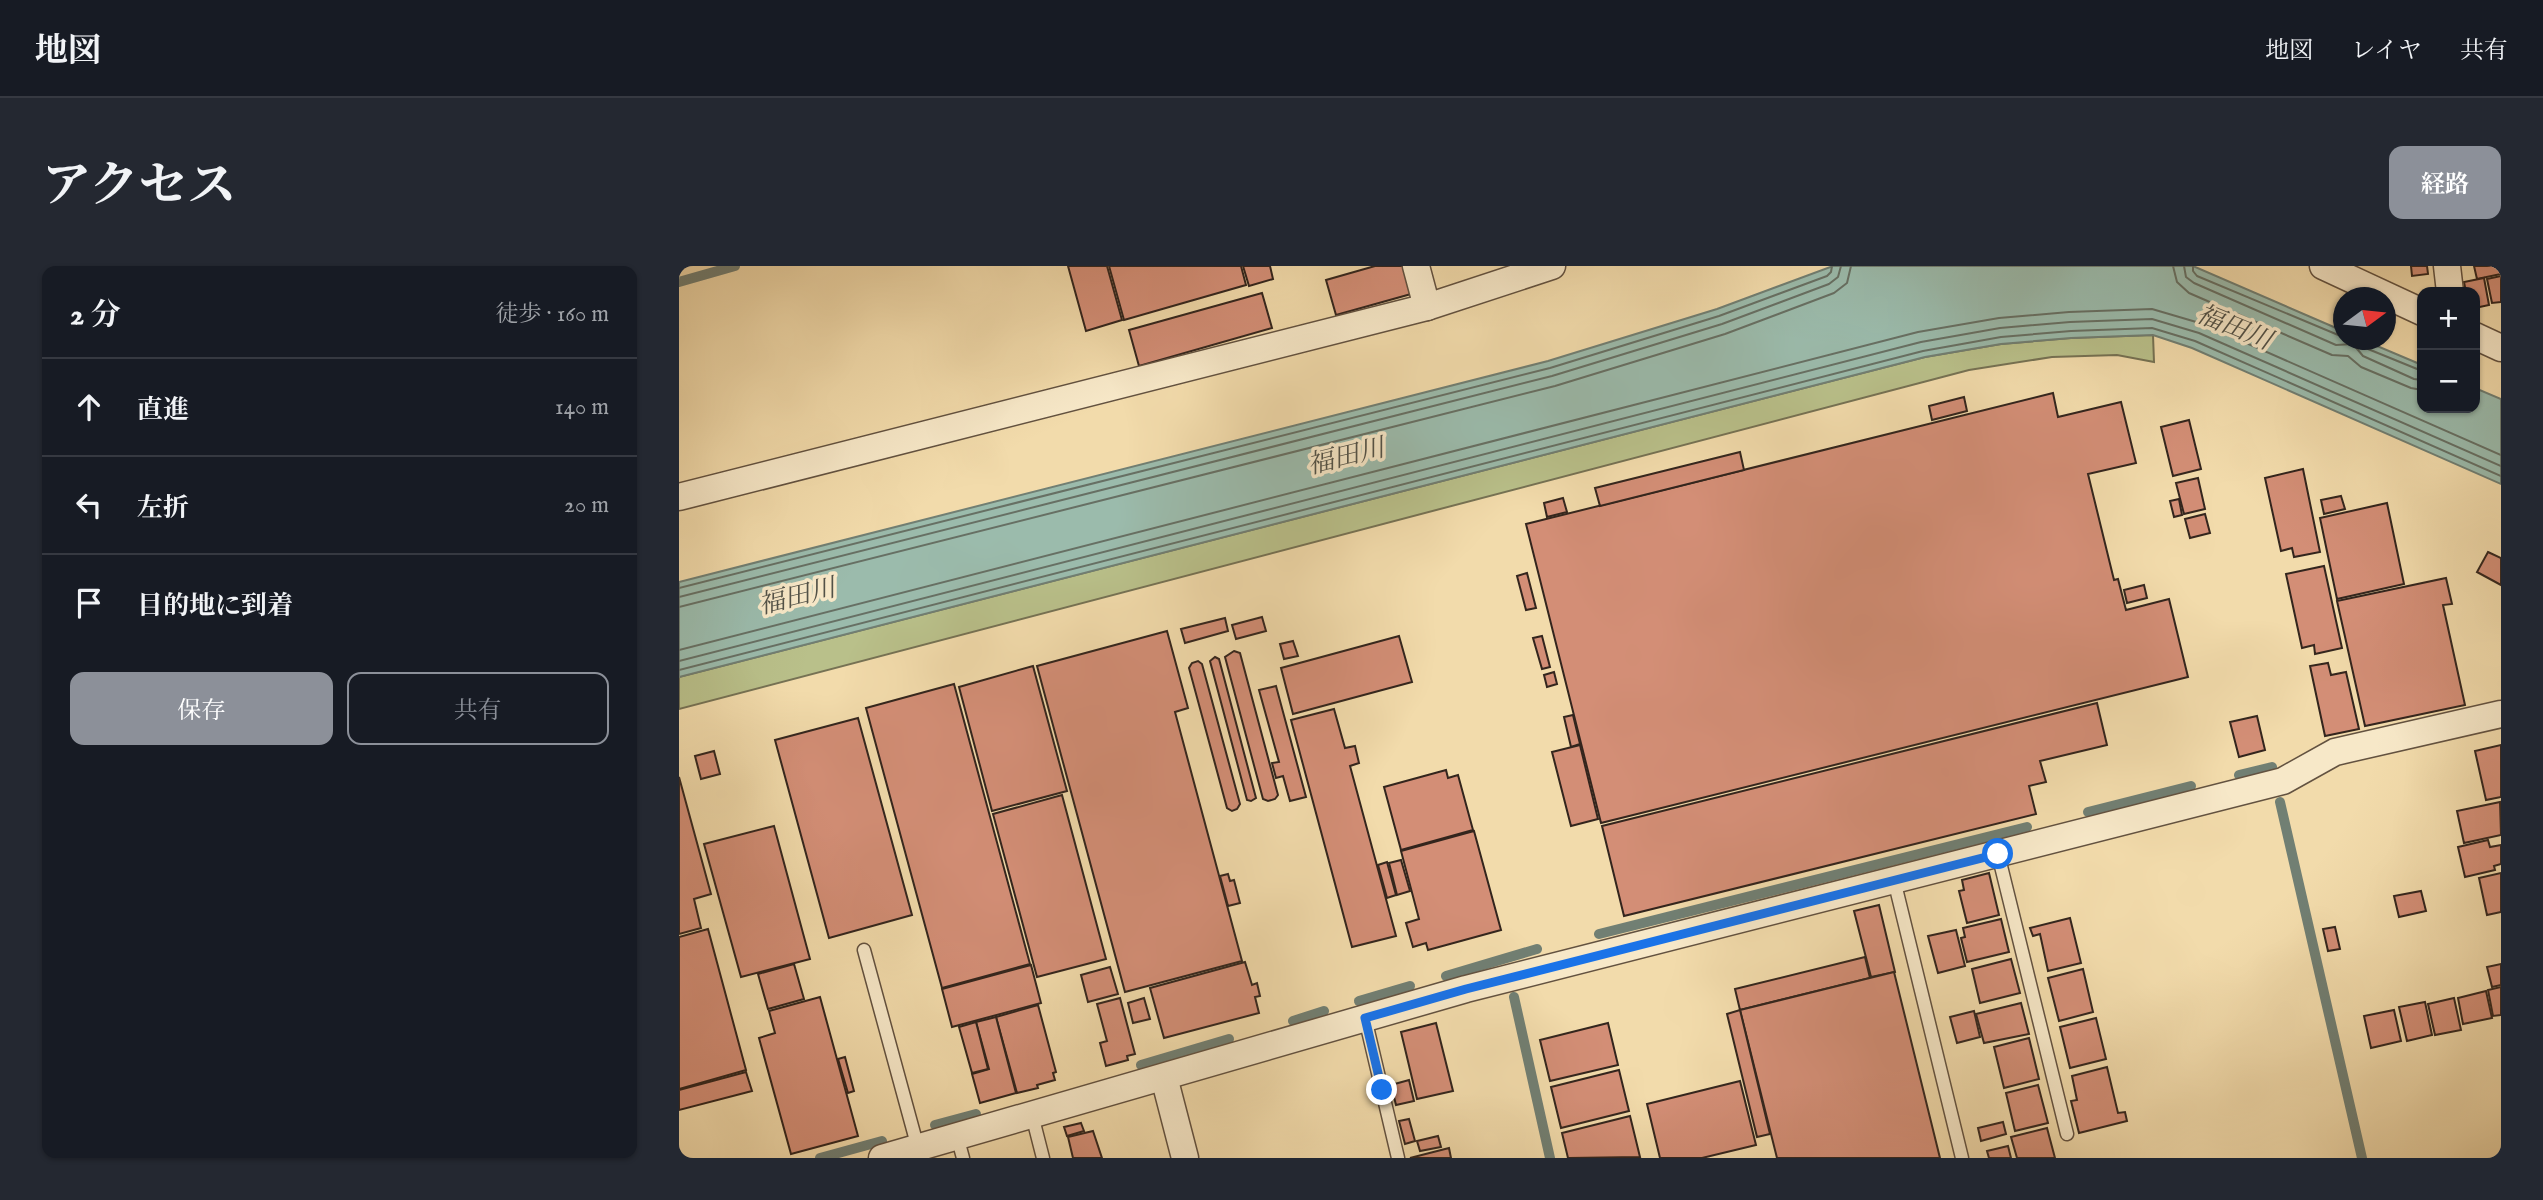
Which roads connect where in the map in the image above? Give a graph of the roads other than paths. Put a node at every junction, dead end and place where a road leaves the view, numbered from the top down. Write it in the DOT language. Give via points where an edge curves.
graph roads {
  1 [pos="1416,266"];
  2 [pos="1552,266"];
  3 [pos="2323,266"];
  4 [pos="2447,266"];
  5 [pos="2449,287"];
  6 [pos="1427,307"];
  7 [pos="2417,310"];
  8 [pos="2480,338"];
  9 [pos="2501,348"];
  10 [pos="679,497"];
  11 [pos="2501,714"];
  12 [pos="1998,854"];
  13 [pos="1894,880"];
  14 [pos="864,950"];
  15 [pos="1365,1018"];
  16 [pos="1164,1077"];
  17 [pos="1033,1115"];
  18 [pos="2067,1134"];
  19 [pos="960,1147"];
  20 [pos="918,1148"];
  21 [pos="882,1158"];
  22 [pos="1043,1158"];
  23 [pos="1185,1158"];
  24 [pos="1398,1158"];
  25 [pos="1962,1158"];
  1 -- 6 [label="street"];
  2 -- 6 [label="street"];
  3 -- 7 [label="street"];
  4 -- 5 [label="street"];
  6 -- 10 [label="street"];
  8 -- 9 [label="street"];
  11 -- 12 [label="street" via="2335,752 2283,782"];
  12 -- 13 [label="street"];
  12 -- 18 [label="lane"];
  13 -- 15 [label="street"];
  13 -- 25 [label="lane"];
  14 -- 20 [label="lane"];
  15 -- 16 [label="street"];
  15 -- 24 [label="lane"];
  16 -- 17 [label="street"];
  16 -- 23 [label="street"];
  17 -- 19 [label="street"];
  17 -- 22 [label="lane"];
  19 -- 20 [label="street"];
  20 -- 21 [label="street"];
}
